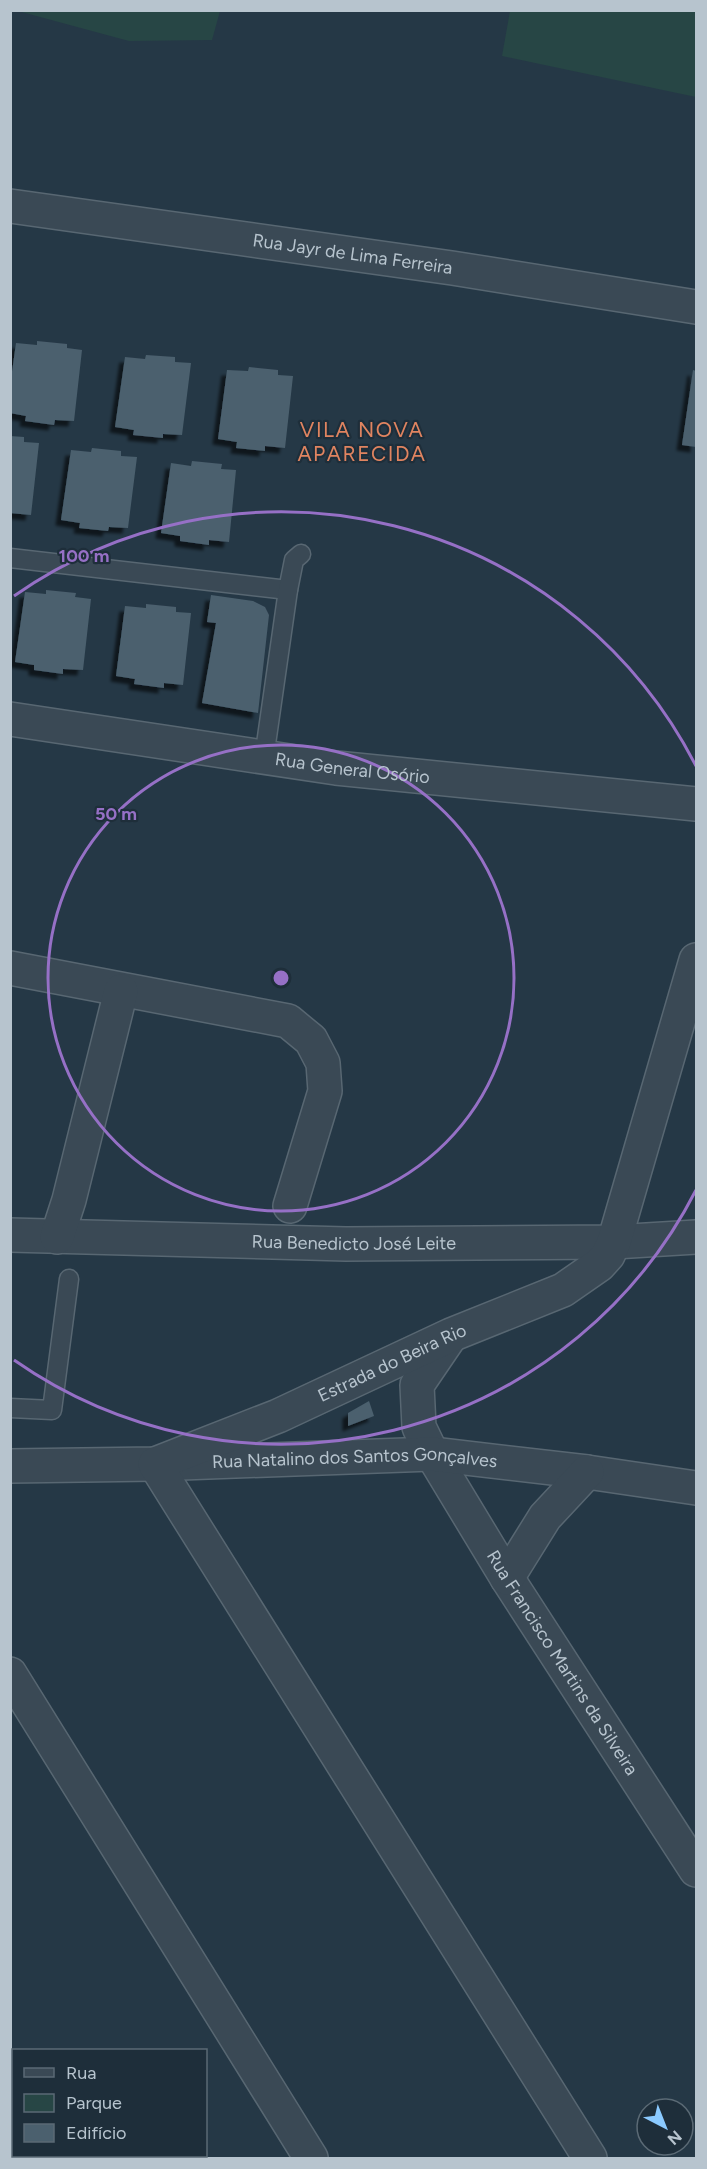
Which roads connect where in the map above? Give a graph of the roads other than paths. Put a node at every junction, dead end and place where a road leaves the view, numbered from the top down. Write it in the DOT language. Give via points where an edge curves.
graph roads {
  1 [pos="10,206"];
  2 [pos="696,307"];
  3 [pos="301,554"];
  4 [pos="10,558"];
  5 [pos="288,590"];
  6 [pos="10,719"];
  7 [pos="264,758"];
  8 [pos="696,804"];
  9 [pos="696,960"];
  10 [pos="10,968"];
  11 [pos="121,991"];
  12 [pos="290,1206"];
  13 [pos="10,1235"];
  14 [pos="57,1237"];
  15 [pos="696,1237"];
  16 [pos="614,1242"];
  17 [pos="69,1278"];
  18 [pos="451,1335"];
  19 [pos="380,1369"];
  20 [pos="417,1385"];
  21 [pos="10,1408"];
  22 [pos="432,1454"];
  23 [pos="155,1464"];
  24 [pos="10,1466"];
  25 [pos="587,1472"];
  26 [pos="696,1488"];
  27 [pos="507,1578"];
  28 [pos="10,1674"];
  29 [pos="696,1870"];
  30 [pos="311,2158"];
  31 [pos="590,2158"];
  1 -- 2 [label="street, Rua Jayr de Lima Ferreira" via="452,268"];
  3 -- 5 [label="lane" via="294,560"];
  4 -- 5 [label="lane"];
  5 -- 7 [label="lane"];
  6 -- 7 [label="street, Rua General Osório"];
  7 -- 8 [label="street, Rua General Osório"];
  9 -- 16 [label="street, Estrada do Beira Rio"];
  10 -- 11 [label="street"];
  11 -- 12 [label="street" via="288,1021 311,1040 323,1063 325,1091"];
  11 -- 14 [label="street"];
  13 -- 14 [label="street, Rua Benedicto José Leite"];
  14 -- 16 [label="street, Rua Benedicto José Leite" via="346,1244"];
  15 -- 16 [label="street, Rua Benedicto José Leite"];
  16 -- 18 [label="street, Estrada do Beira Rio" via="599,1265 563,1290"];
  17 -- 21 [label="lane" via="52,1410"];
  18 -- 19 [label="street, Estrada do Beira Rio"];
  18 -- 20 [label="street"];
  19 -- 20 [label="street"];
  19 -- 23 [label="street, Estrada do Beira Rio" via="278,1416"];
  20 -- 22 [label="street, Rua Francisco Martins da Silveira" via="419,1427"];
  22 -- 23 [label="street, Rua Natalino dos Santos Gonçalves"];
  22 -- 25 [label="street, Rua Natalino dos Santos Gonçalves"];
  22 -- 27 [label="street, Rua Francisco Martins da Silveira"];
  23 -- 24 [label="street, Rua Natalino dos Santos Gonçalves"];
  23 -- 31 [label="street"];
  25 -- 26 [label="street, Rua Natalino dos Santos Gonçalves"];
  25 -- 27 [label="street" via="545,1517"];
  27 -- 29 [label="street, Rua Francisco Martins da Silveira"];
  28 -- 30 [label="street"];
}
